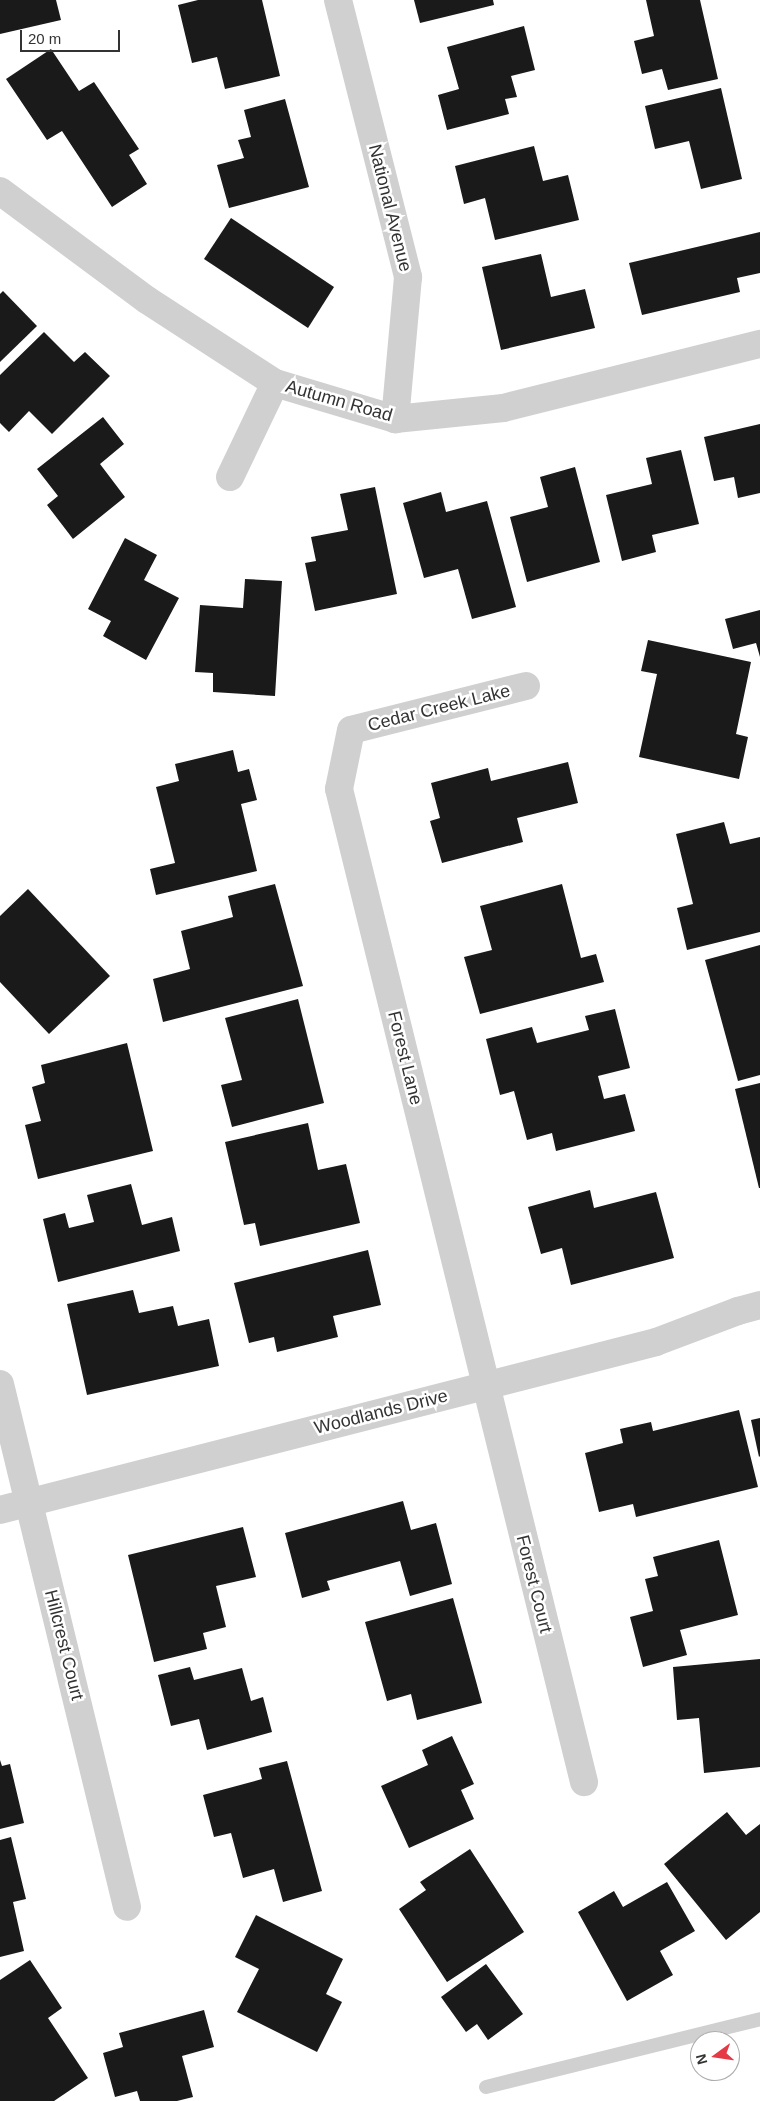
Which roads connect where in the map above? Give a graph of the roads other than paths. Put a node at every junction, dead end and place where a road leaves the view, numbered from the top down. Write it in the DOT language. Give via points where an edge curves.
graph roads {
  1 [pos="338,0"];
  2 [pos="0,192"];
  3 [pos="760,344"];
  4 [pos="275,384"];
  5 [pos="395,419"];
  6 [pos="230,477"];
  7 [pos="526,686"];
  8 [pos="351,730"];
  9 [pos="760,1305"];
  10 [pos="0,1384"];
  11 [pos="485,1386"];
  12 [pos="29,1501"];
  13 [pos="0,1510"];
  14 [pos="584,1782"];
  15 [pos="127,1907"];
  16 [pos="760,2018"];
  17 [pos="486,2087"];
  1 -- 5 [label="street, National Avenue" via="408,277"];
  2 -- 4 [label="street, Autumn Road" via="147,300"];
  3 -- 5 [label="street, Autumn Road" via="503,408"];
  4 -- 5 [label="street, Autumn Road"];
  4 -- 6 [label="street"];
  7 -- 8 [label="street, Cedar Creek Lake"];
  8 -- 11 [label="street, Forest Lane" via="339,789"];
  9 -- 11 [label="street, Woodlands Drive" via="656,1342"];
  10 -- 12 [label="street, Hillcrest Court"];
  11 -- 12 [label="street, Woodlands Drive"];
  11 -- 14 [label="street, Forest Court"];
  12 -- 13 [label="street, Woodlands Drive"];
  12 -- 15 [label="street, Hillcrest Court"];
  16 -- 17 [label="lane"];
}
